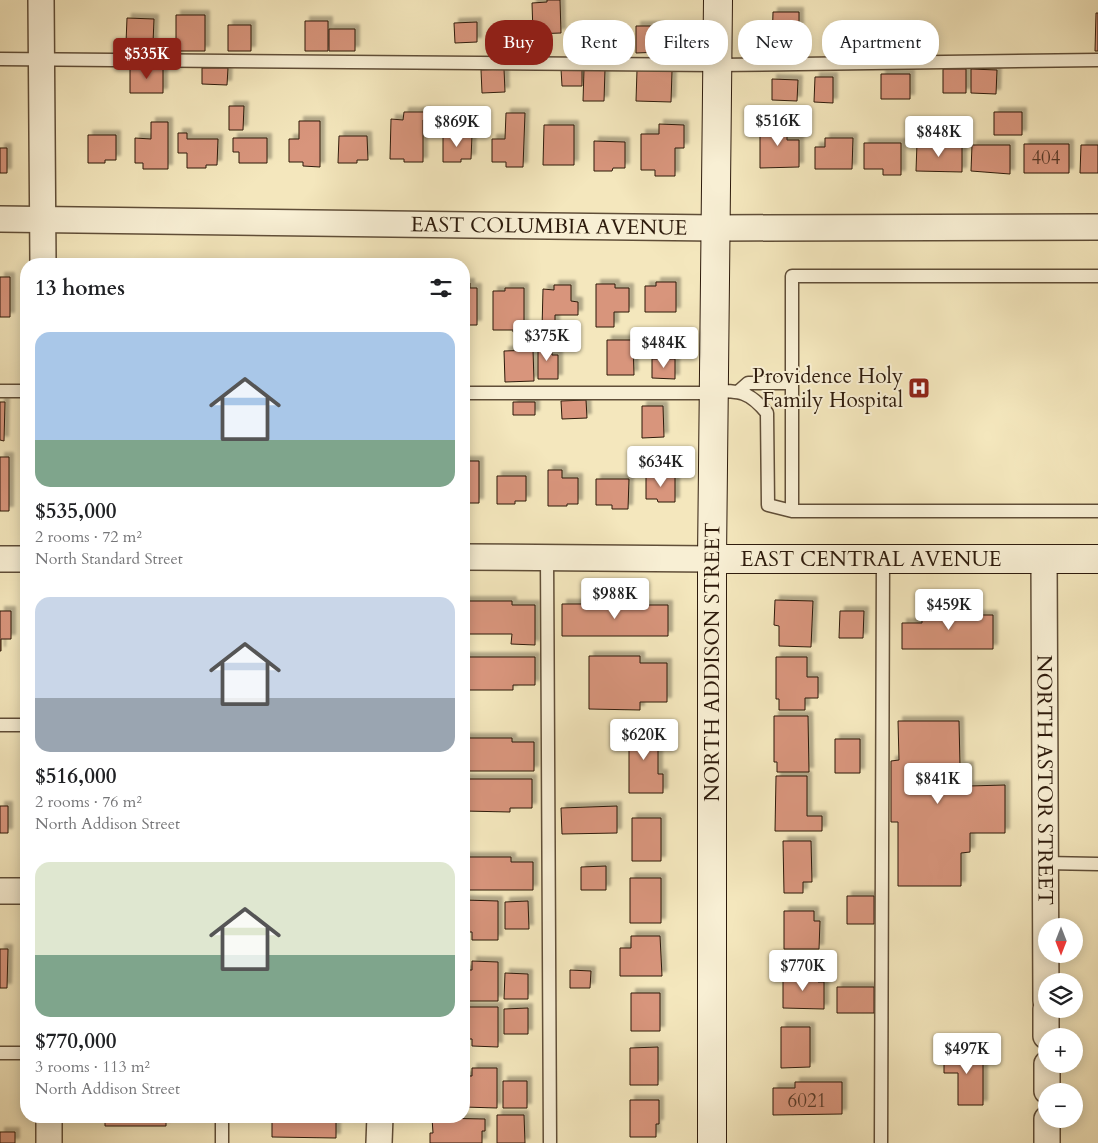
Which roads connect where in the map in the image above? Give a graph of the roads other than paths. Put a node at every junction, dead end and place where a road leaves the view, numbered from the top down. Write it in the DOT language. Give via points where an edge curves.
graph roads {
  1 [pos="41,0"];
  2 [pos="718,0"];
  3 [pos="718,20"];
  4 [pos="0,59"];
  5 [pos="41,59"];
  6 [pos="1098,60"];
  7 [pos="645,64"];
  8 [pos="717,65"];
  9 [pos="728,65"];
  10 [pos="0,219"];
  11 [pos="43,219"];
  12 [pos="1098,227"];
  13 [pos="715,228"];
  14 [pos="43,258"];
  15 [pos="1098,276"];
  16 [pos="792,383"];
  17 [pos="0,391"];
  18 [pos="20,391"];
  19 [pos="470,392"];
  20 [pos="722,392"];
  21 [pos="792,511"];
  22 [pos="1098,511"];
  23 [pos="546,556"];
  24 [pos="470,557"];
  25 [pos="0,559"];
  26 [pos="20,559"];
  27 [pos="712,559"];
  28 [pos="883,559"];
  29 [pos="1044,559"];
  30 [pos="1098,559"];
  31 [pos="0,725"];
  32 [pos="20,725"];
  33 [pos="1046,864"];
  34 [pos="1098,864"];
  35 [pos="0,891"];
  36 [pos="20,891"];
  37 [pos="1046,973"];
  38 [pos="0,1053"];
  39 [pos="20,1053"];
  40 [pos="49,1123"];
  41 [pos="222,1123"];
  42 [pos="380,1123"];
  43 [pos="1047,1128"];
  44 [pos="49,1143"];
  45 [pos="222,1143"];
  46 [pos="379,1143"];
  47 [pos="550,1143"];
  48 [pos="712,1143"];
  49 [pos="881,1143"];
  50 [pos="1047,1143"];
  1 -- 5 [label="street"];
  2 -- 3 [label="street, NORTH ADDISON STREET"];
  4 -- 5 [label="lane"];
  5 -- 7 [label="lane"];
  5 -- 11 [label="street"];
  6 -- 9 [label="lane"];
  8 -- 13 [label="street, NORTH ADDISON STREET"];
  10 -- 11 [label="street, EAST COLUMBIA AVENUE"];
  11 -- 13 [label="street, EAST COLUMBIA AVENUE"];
  11 -- 14 [label="street"];
  12 -- 13 [label="street, EAST COLUMBIA AVENUE"];
  13 -- 20 [label="street, NORTH ADDISON STREET"];
  15 -- 16 [label="lane" via="792,276"];
  16 -- 20 [label="lane" via="748,384"];
  16 -- 21 [label="lane"];
  17 -- 18 [label="lane"];
  19 -- 20 [label="lane"];
  20 -- 21 [label="lane" via="758,402 767,414 768,505"];
  20 -- 27 [label="street, NORTH ADDISON STREET"];
  21 -- 22 [label="lane"];
  23 -- 24 [label="street, EAST CENTRAL AVENUE"];
  23 -- 27 [label="street, EAST CENTRAL AVENUE"];
  23 -- 47 [label="lane"];
  25 -- 26 [label="street"];
  27 -- 28 [label="street, EAST CENTRAL AVENUE"];
  27 -- 48 [label="street, NORTH ADDISON STREET"];
  28 -- 29 [label="street, EAST CENTRAL AVENUE"];
  28 -- 49 [label="lane"];
  29 -- 30 [label="street, EAST CENTRAL AVENUE"];
  29 -- 33 [label="street, NORTH ASTOR STREET"];
  31 -- 32 [label="lane"];
  33 -- 34 [label="lane"];
  33 -- 37 [label="street, NORTH ASTOR STREET"];
  35 -- 36 [label="street"];
  38 -- 39 [label="lane"];
  40 -- 44 [label="street"];
  41 -- 45 [label="lane"];
  42 -- 46 [label="street"];
  43 -- 50 [label="street"];
}
